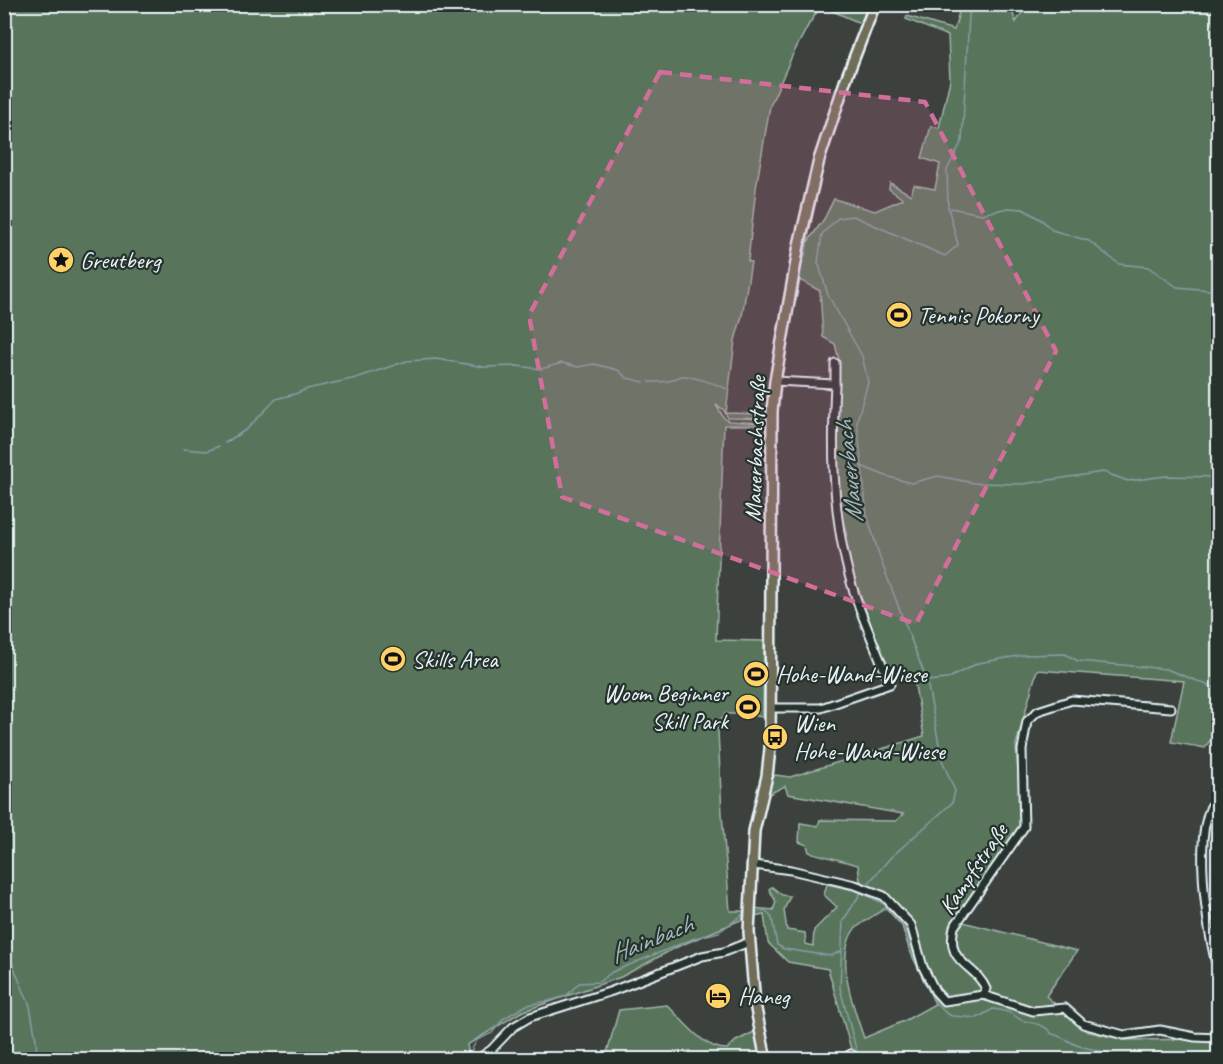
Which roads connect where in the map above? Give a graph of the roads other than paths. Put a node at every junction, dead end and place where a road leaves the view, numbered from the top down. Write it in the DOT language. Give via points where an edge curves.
graph roads {
  1 [pos="875,4"];
  2 [pos="835,363"];
  3 [pos="775,381"];
  4 [pos="835,384"];
  5 [pos="770,708"];
  6 [pos="1171,708"];
  7 [pos="1218,797"];
  8 [pos="754,865"];
  9 [pos="749,942"];
  10 [pos="1218,971"];
  11 [pos="983,995"];
  12 [pos="1218,1038"];
  13 [pos="851,1054"];
  14 [pos="478,1058"];
  15 [pos="766,1059"];
  16 [pos="832,1059"];
  1 -- 3 [label="main road, Mauerbachstraße" via="819,160 799,245"];
  2 -- 4 [label="street"];
  3 -- 4 [label="street"];
  3 -- 5 [label="main road, Mauerbachstraße"];
  4 -- 5 [label="street" via="832,455 846,564 890,684 820,708"];
  5 -- 8 [label="main road, Mauerbachstraße" via="769,757 755,822"];
  6 -- 11 [label="street, Kampfstraße" via="1072,700 1038,711 1027,721 1022,750 1024,827 954,927 951,939 966,968 982,981 986,989"];
  7 -- 10 [label="street" via="1207,818 1203,855 1208,921"];
  8 -- 9 [label="main road, Mauerbachstraße"];
  8 -- 11 [label="street" via="855,885 884,896 910,925 923,967 944,1001"];
  9 -- 14 [label="street" via="530,1017"];
  9 -- 15 [label="main road"];
  11 -- 12 [label="street" via="1033,1011 1065,1008 1083,1024 1124,1035 1160,1030"];
  13 -- 16 [label="street"];
}
